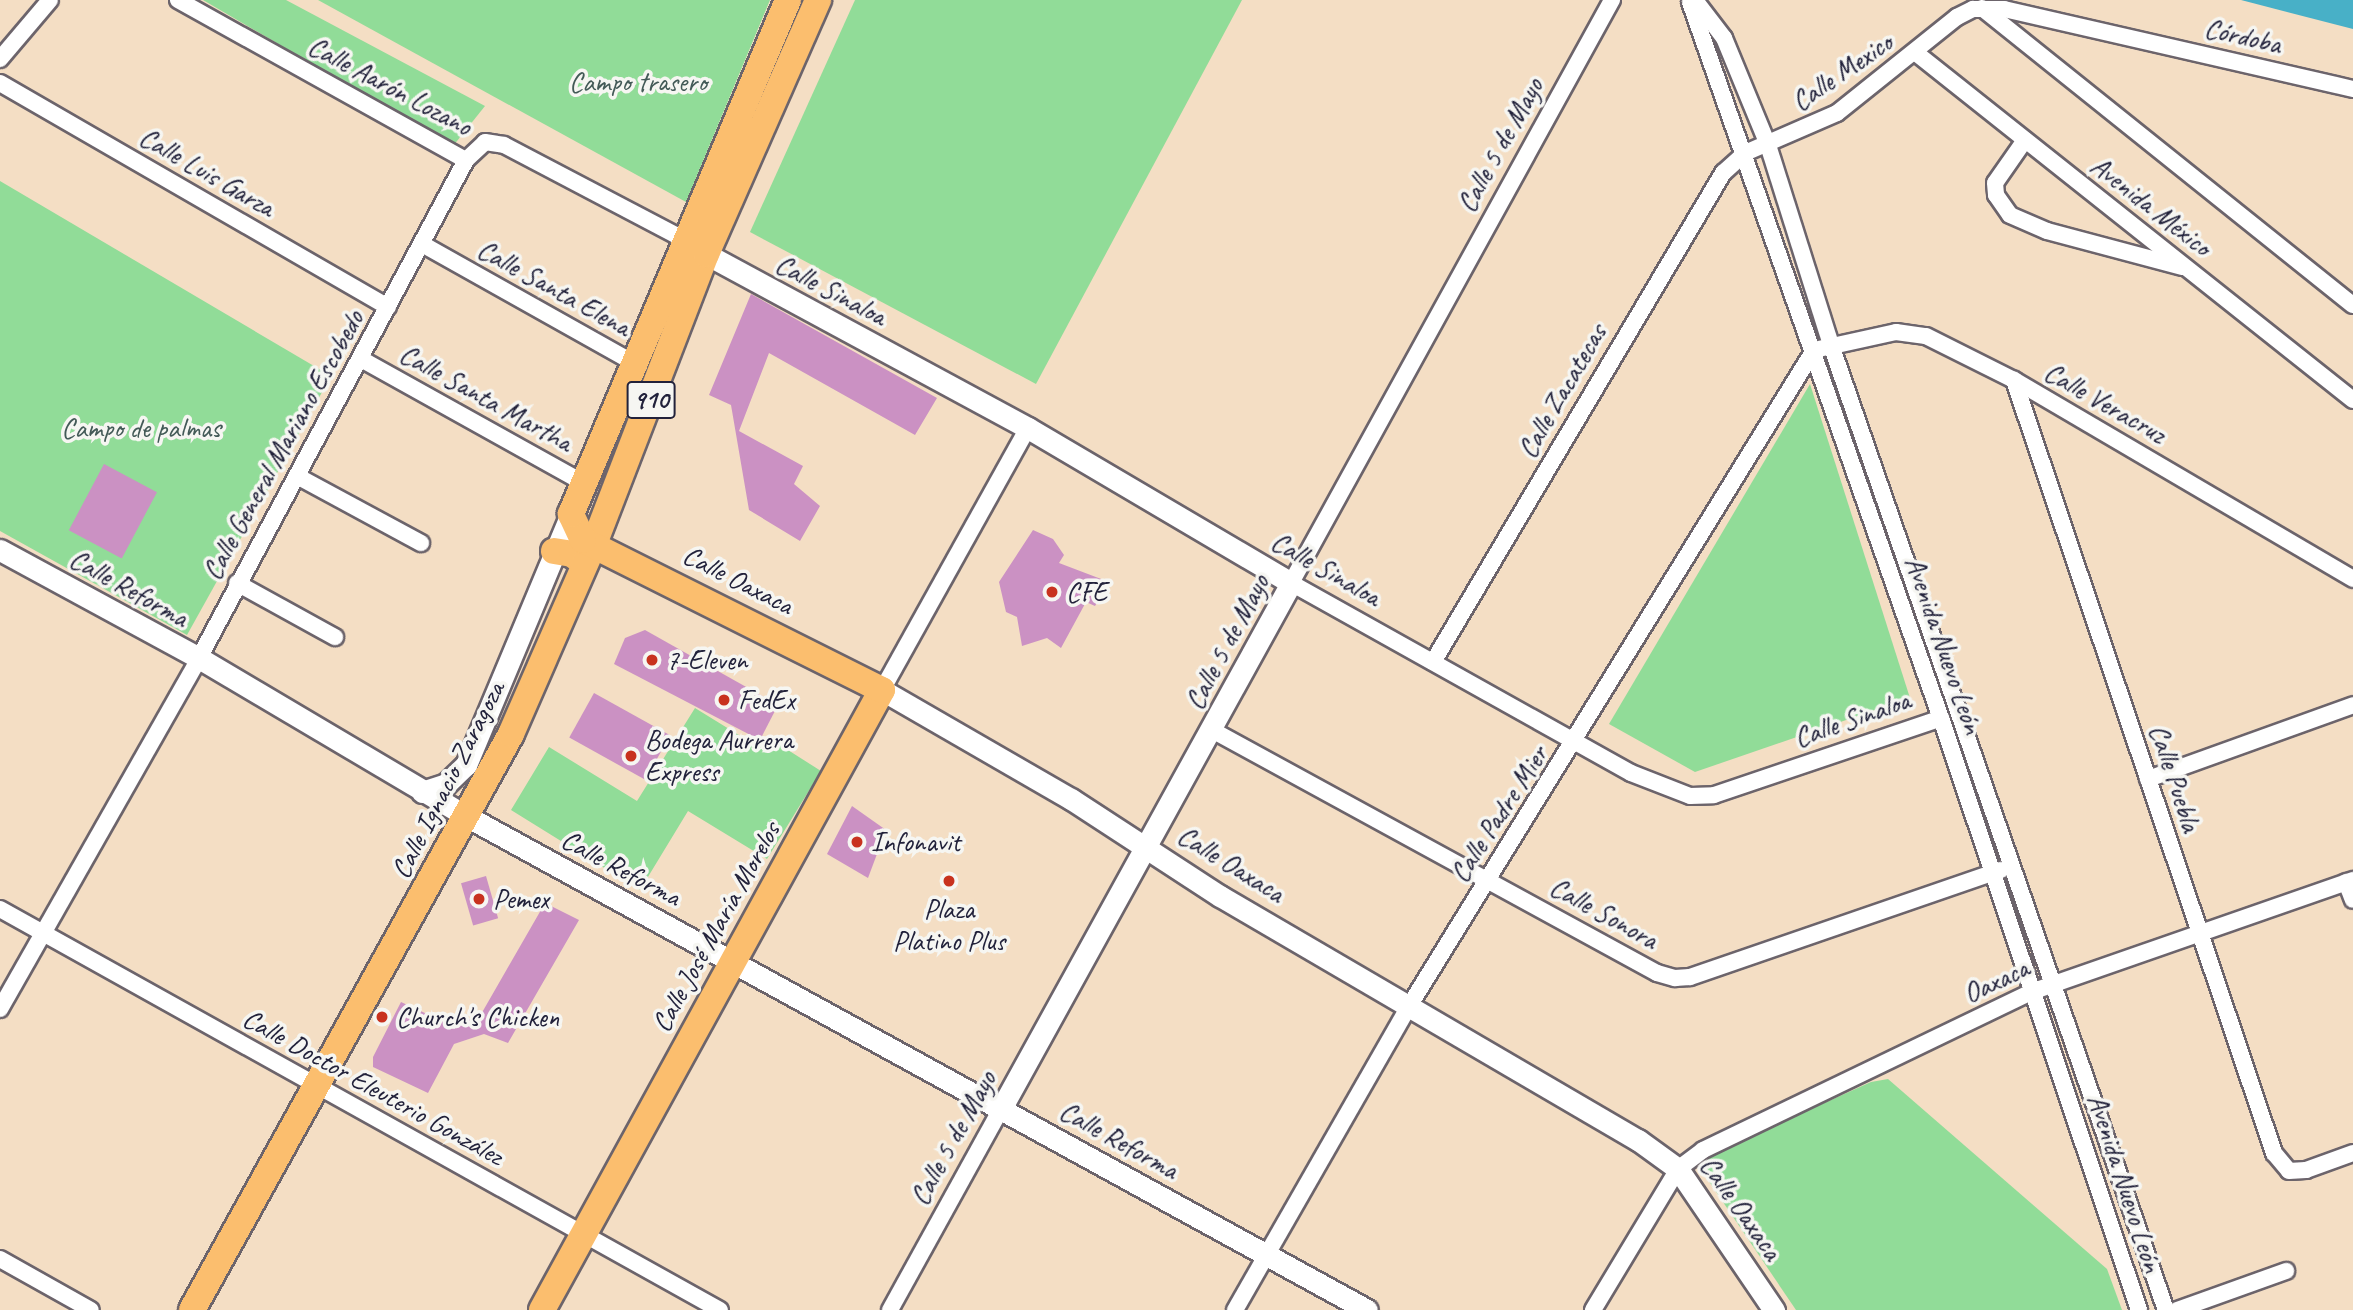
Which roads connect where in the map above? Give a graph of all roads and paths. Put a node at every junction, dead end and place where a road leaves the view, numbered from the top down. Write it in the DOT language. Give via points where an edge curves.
graph roads {
  1 [pos="50,0"];
  2 [pos="178,0"];
  3 [pos="788,0"];
  4 [pos="818,0"];
  5 [pos="1612,0"];
  6 [pos="1690,0"];
  7 [pos="1696,0"];
  8 [pos="1982,8"];
  9 [pos="1957,17"];
  10 [pos="1916,54"];
  11 [pos="0,59"];
  12 [pos="0,83"];
  13 [pos="2353,89"];
  14 [pos="2025,140"];
  15 [pos="1768,145"];
  16 [pos="1745,153"];
  17 [pos="466,160"];
  18 [pos="422,244"];
  19 [pos="696,248"];
  20 [pos="2188,268"];
  21 [pos="2353,305"];
  22 [pos="388,307"];
  23 [pos="1831,345"];
  24 [pos="1814,349"];
  25 [pos="361,359"];
  26 [pos="636,364"];
  27 [pos="660,378"];
  28 [pos="2014,380"];
  29 [pos="2353,400"];
  30 [pos="1028,428"];
  31 [pos="1869,454"];
  32 [pos="1852,460"];
  33 [pos="297,477"];
  34 [pos="586,484"];
  35 [pos="571,514"];
  36 [pos="1899,539"];
  37 [pos="421,543"];
  38 [pos="1881,545"];
  39 [pos="0,550"];
  40 [pos="554,551"];
  41 [pos="590,554"];
  42 [pos="1256,562"];
  43 [pos="2353,579"];
  44 [pos="237,583"];
  45 [pos="1291,583"];
  46 [pos="1274,613"];
  47 [pos="335,637"];
  48 [pos="1935,648"];
  49 [pos="1919,653"];
  50 [pos="199,658"];
  51 [pos="1433,662"];
  52 [pos="882,690"];
  53 [pos="1943,699"];
  54 [pos="2353,705"];
  55 [pos="1949,723"];
  56 [pos="1212,730"];
  57 [pos="1577,741"];
  58 [pos="1979,777"];
  59 [pos="2148,779"];
  60 [pos="1964,784"];
  61 [pos="422,792"];
  62 [pos="468,817"];
  63 [pos="1144,846"];
  64 [pos="2010,867"];
  65 [pos="1993,872"];
  66 [pos="1488,878"];
  67 [pos="2350,881"];
  68 [pos="2353,901"];
  69 [pos="0,909"];
  70 [pos="2031,927"];
  71 [pos="2198,932"];
  72 [pos="43,933"];
  73 [pos="2015,933"];
  74 [pos="733,960"];
  75 [pos="2051,985"];
  76 [pos="2034,990"];
  77 [pos="1408,1008"];
  78 [pos="0,1009"];
  79 [pos="318,1087"];
  80 [pos="2092,1105"];
  81 [pos="1002,1107"];
  82 [pos="2075,1114"];
  83 [pos="2353,1153"];
  84 [pos="1678,1169"];
  85 [pos="2121,1185"];
  86 [pos="2101,1194"];
  87 [pos="584,1233"];
  88 [pos="2144,1249"];
  89 [pos="1266,1253"];
  90 [pos="2122,1258"];
  91 [pos="0,1259"];
  92 [pos="2286,1270"];
  93 [pos="91,1310"];
  94 [pos="192,1310"];
  95 [pos="542,1310"];
  96 [pos="720,1310"];
  97 [pos="890,1310"];
  98 [pos="1235,1310"];
  99 [pos="1367,1310"];
  100 [pos="1593,1310"];
  101 [pos="1774,1310"];
  102 [pos="2139,1310"];
  103 [pos="2165,1310"];
  104 [pos="2177,1310"];
  1 -- 11 [label="street"];
  2 -- 17 [label="street, Calle Aarón Lozano"];
  3 -- 19 [label="main road, 910"];
  4 -- 19 [label="main road, 910"];
  5 -- 45 [label="street, Calle 5 de Mayo"];
  6 -- 16 [label="street, Avenida Nuevo León"];
  7 -- 15 [label="street" via="1724,38"];
  8 -- 9 [label="street, Córdoba"];
  8 -- 13 [label="street, Córdoba" via="2034,15"];
  8 -- 21 [label="street, Avenida México"];
  9 -- 10 [label="street, Calle Mexico"];
  10 -- 14 [label="street, Avenida México"];
  10 -- 15 [label="street, Calle Mexico" via="1837,113"];
  12 -- 22 [label="street, Calle Luis Garza"];
  14 -- 20 [label="street, Avenida México"];
  14 -- 20 [label="street" via="1995,183 1996,195 2010,215 2060,234"];
  15 -- 16 [label="street, Calle Mexico"];
  15 -- 23 [label="street"];
  16 -- 24 [label="street, Avenida Nuevo León"];
  16 -- 51 [label="street, Calle Zacatecas" via="1707,196"];
  17 -- 18 [label="street, Calle General Mariano Escobedo"];
  17 -- 19 [label="street, Calle Aarón Lozano" via="485,142 504,145"];
  18 -- 22 [label="street, Calle General Mariano Escobedo"];
  18 -- 26 [label="street, Calle Santa Elena"];
  19 -- 26 [label="main road, 910"];
  19 -- 27 [label="main road, Calle Ignacio Zaragoza / 910"];
  19 -- 30 [label="street, Calle Sinaloa"];
  20 -- 29 [label="street, Avenida México"];
  22 -- 25 [label="street, Calle General Mariano Escobedo"];
  23 -- 24 [label="street, Calle Veracruz"];
  23 -- 28 [label="street, Calle Veracruz" via="1896,332 1926,336"];
  23 -- 31 [label="street"];
  24 -- 32 [label="street, Avenida Nuevo León"];
  24 -- 57 [label="street, Calle Padre Mier"];
  25 -- 33 [label="street, Calle General Mariano Escobedo"];
  25 -- 34 [label="street, Calle Santa Martha"];
  26 -- 27 [label="street, Calle Santa Elena"];
  26 -- 34 [label="main road, Calle Ignacio Zaragoza / 910"];
  27 -- 41 [label="main road, Calle Ignacio Zaragoza / 910"];
  28 -- 43 [label="street, Calle Veracruz"];
  28 -- 59 [label="street, Calle Puebla"];
  30 -- 42 [label="street, Calle Sinaloa"];
  30 -- 52 [label="street, Calle José María Morelos"];
  31 -- 32 [label="street"];
  31 -- 36 [label="street"];
  32 -- 38 [label="street, Avenida Nuevo León"];
  33 -- 37 [label="street"];
  33 -- 44 [label="street, Calle General Mariano Escobedo"];
  34 -- 35 [label="main road, Calle Ignacio Zaragoza / 910"];
  35 -- 40 [label="street, Calle Ignacio Zaragoza / 910"];
  35 -- 41 [label="main road" via="577,536"];
  36 -- 38 [label="street"];
  36 -- 48 [label="street"];
  38 -- 49 [label="street, Avenida Nuevo León"];
  39 -- 50 [label="street, Calle Reforma"];
  40 -- 41 [label="main road, Calle Oaxaca"];
  40 -- 61 [label="street, Calle Ignacio Zaragoza / 910" via="466,765 446,784"];
  41 -- 52 [label="main road, Calle Oaxaca"];
  41 -- 62 [label="main road, Calle Ignacio Zaragoza / 910" via="511,734"];
  42 -- 45 [label="street, Calle Sinaloa"];
  42 -- 46 [label="street" via="1274,586"];
  44 -- 47 [label="street"];
  44 -- 50 [label="street, Calle General Mariano Escobedo"];
  45 -- 46 [label="street, Calle 5 de Mayo"];
  45 -- 51 [label="street, Calle Sinaloa"];
  46 -- 56 [label="street, Calle 5 de Mayo"];
  48 -- 49 [label="street"];
  48 -- 53 [label="street"];
  49 -- 53 [label="street, Avenida Nuevo León"];
  50 -- 61 [label="street, Calle Reforma"];
  50 -- 72 [label="street, Calle General Mariano Escobedo"];
  51 -- 57 [label="street, Calle Sinaloa"];
  52 -- 63 [label="street, Calle Oaxaca"];
  52 -- 74 [label="main road, Calle José María Morelos"];
  53 -- 55 [label="street, Avenida Nuevo León"];
  54 -- 59 [label="street"];
  55 -- 57 [label="street, Calle Sinaloa" via="1705,797 1657,786"];
  55 -- 58 [label="street"];
  55 -- 60 [label="street, Avenida Nuevo León"];
  56 -- 63 [label="street, Calle 5 de Mayo"];
  56 -- 66 [label="street, Calle Sonora"];
  57 -- 66 [label="street, Calle Padre Mier"];
  58 -- 60 [label="street"];
  58 -- 64 [label="street"];
  59 -- 71 [label="street, Calle Puebla"];
  60 -- 65 [label="street, Avenida Nuevo León"];
  61 -- 62 [label="street, Calle Reforma"];
  62 -- 74 [label="street, Calle Reforma"];
  62 -- 79 [label="main road, Calle Ignacio Zaragoza"];
  63 -- 77 [label="street, Calle Oaxaca"];
  63 -- 81 [label="street, Calle 5 de Mayo"];
  64 -- 65 [label="street, Calle Sonora"];
  64 -- 70 [label="street"];
  65 -- 66 [label="street, Calle Sonora" via="1690,977 1675,978 1657,973"];
  65 -- 73 [label="street, Avenida Nuevo León"];
  66 -- 77 [label="street, Calle Padre Mier"];
  67 -- 68 [label="street"];
  67 -- 71 [label="street, Oaxaca"];
  69 -- 72 [label="street, Calle Doctor Eleuterio González"];
  70 -- 73 [label="street"];
  70 -- 75 [label="street"];
  71 -- 75 [label="street, Oaxaca"];
  71 -- 83 [label="street, Calle Puebla" via="2274,1153 2289,1171 2306,1170"];
  72 -- 78 [label="street, Calle General Mariano Escobedo"];
  72 -- 79 [label="street, Calle Doctor Eleuterio González"];
  73 -- 76 [label="street, Avenida Nuevo León"];
  74 -- 81 [label="street, Calle Reforma"];
  74 -- 87 [label="main road, Calle José María Morelos"];
  75 -- 76 [label="street, Oaxaca"];
  75 -- 80 [label="street"];
  76 -- 82 [label="street, Avenida Nuevo León"];
  76 -- 84 [label="street, Oaxaca" via="1703,1150"];
  77 -- 84 [label="street, Calle Oaxaca" via="1638,1140"];
  77 -- 89 [label="street, Calle Padre Mier"];
  79 -- 87 [label="street, Calle Doctor Eleuterio González"];
  79 -- 94 [label="main road, Calle Ignacio Zaragoza"];
  80 -- 82 [label="street"];
  80 -- 85 [label="street"];
  81 -- 89 [label="street, Calle Reforma"];
  81 -- 97 [label="street, Calle 5 de Mayo"];
  82 -- 86 [label="street, Avenida Nuevo León"];
  84 -- 100 [label="street"];
  84 -- 101 [label="street, Calle Oaxaca"];
  85 -- 86 [label="street"];
  85 -- 88 [label="street"];
  86 -- 90 [label="street, Avenida Nuevo León"];
  87 -- 95 [label="main road, Calle José María Morelos"];
  87 -- 96 [label="street, Calle Doctor Eleuterio González"];
  88 -- 90 [label="street"];
  88 -- 103 [label="street"];
  89 -- 98 [label="street, Calle Padre Mier"];
  89 -- 99 [label="street, Calle Reforma"];
  90 -- 102 [label="street, Avenida Nuevo León"];
  91 -- 93 [label="street"];
  92 -- 104 [label="street"];
}
